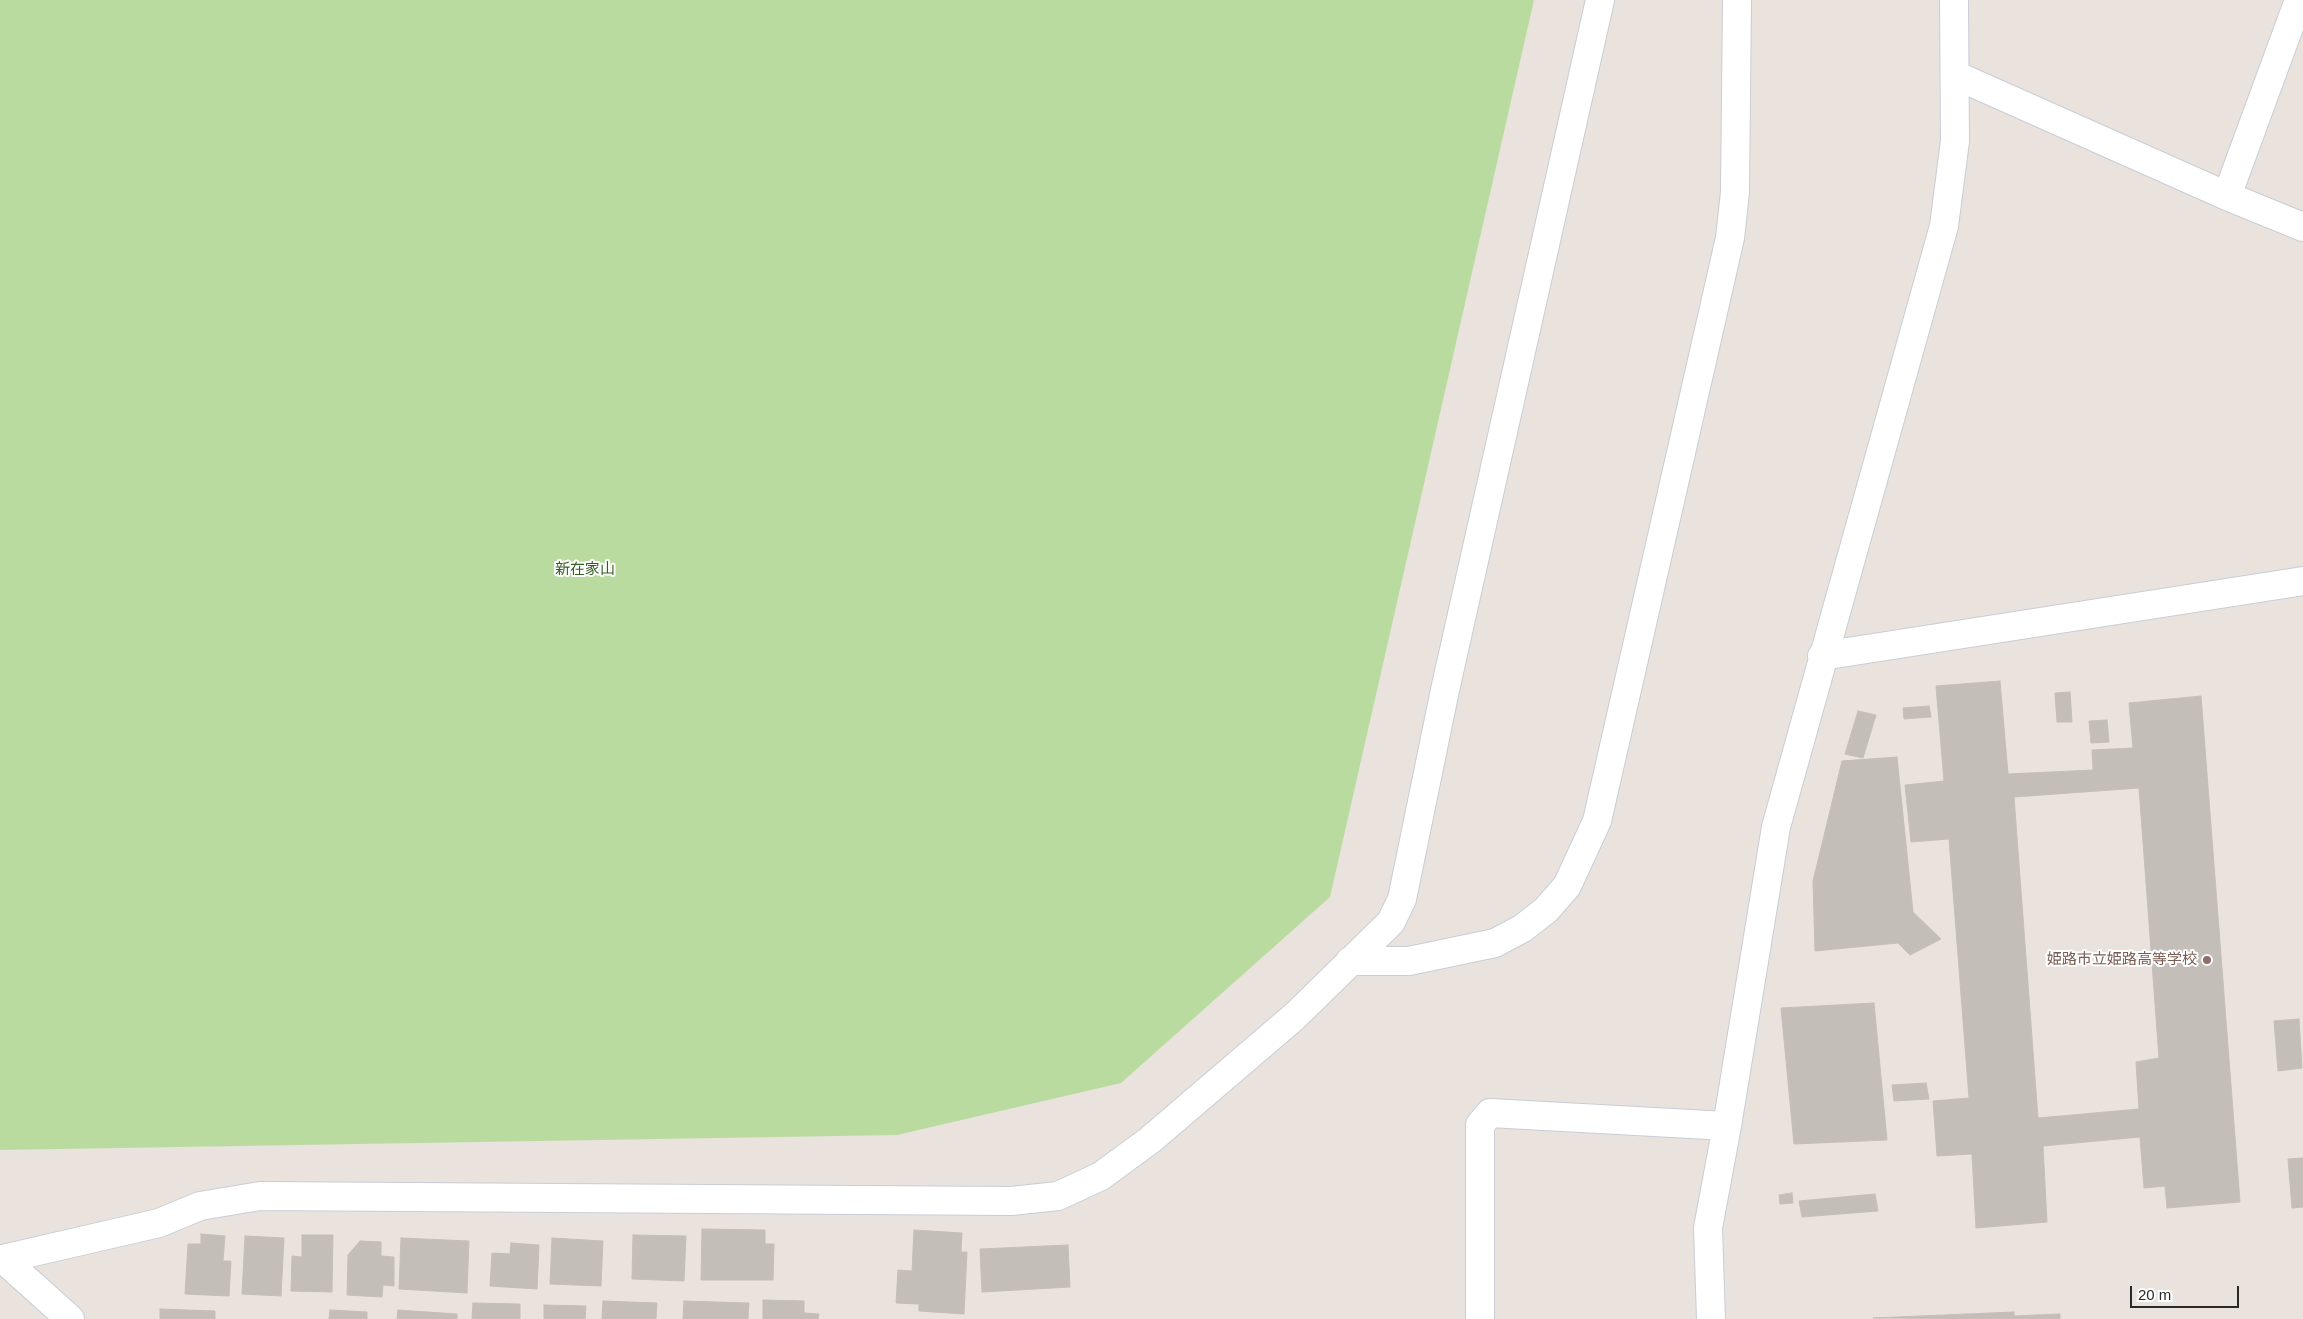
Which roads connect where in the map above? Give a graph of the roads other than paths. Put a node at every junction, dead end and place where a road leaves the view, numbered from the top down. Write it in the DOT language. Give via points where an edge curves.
graph roads {
  1 [pos="1600,0"];
  2 [pos="1737,0"];
  3 [pos="1954,0"];
  4 [pos="2299,0"];
  5 [pos="1955,75"];
  6 [pos="2227,196"];
  7 [pos="2303,227"];
  8 [pos="2303,581"];
  9 [pos="1822,656"];
  10 [pos="1350,961"];
  11 [pos="1727,1126"];
  12 [pos="1,1259"];
  13 [pos="70,1319"];
  14 [pos="1480,1319"];
  15 [pos="1711,1319"];
  1 -- 10 [label="street" via="1445,690 1402,899 1391,922"];
  2 -- 10 [label="street" via="1736,192 1730,238 1597,821 1567,886 1546,910 1523,928 1495,943 1409,961"];
  3 -- 5 [label="street"];
  4 -- 6 [label="street"];
  5 -- 6 [label="street"];
  5 -- 9 [label="street" via="1955,141 1944,226"];
  6 -- 7 [label="street"];
  8 -- 9 [label="street"];
  9 -- 11 [label="street" via="1776,827"];
  10 -- 12 [label="street" via="1295,1016 1150,1140 1101,1176 1058,1196 1011,1201 260,1196 200,1206 158,1223"];
  11 -- 14 [label="street" via="1490,1112 1480,1125"];
  11 -- 15 [label="street" via="1708,1228"];
  12 -- 13 [label="street"];
}
